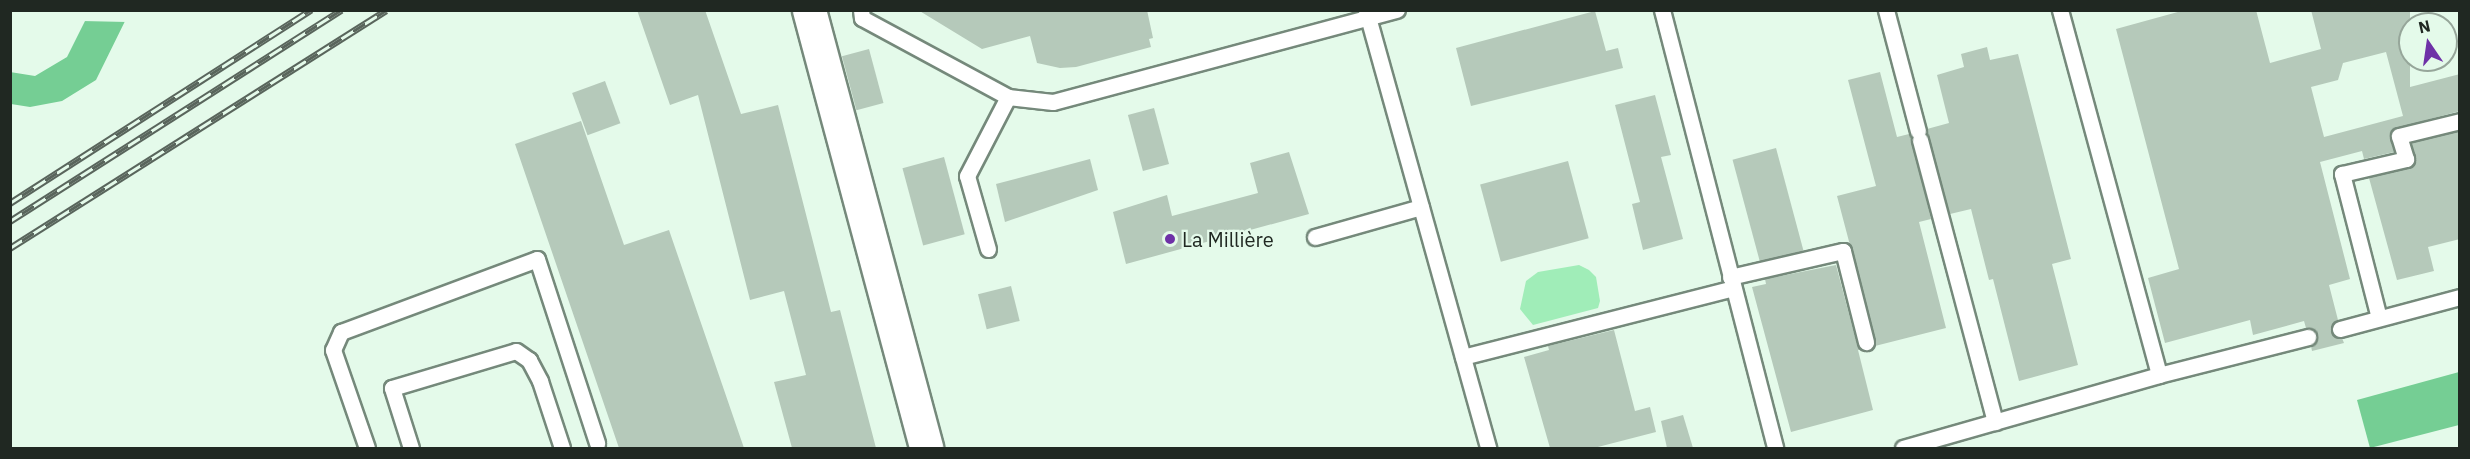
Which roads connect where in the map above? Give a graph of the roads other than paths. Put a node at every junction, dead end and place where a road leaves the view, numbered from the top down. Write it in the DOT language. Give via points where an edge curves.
graph roads {
  1 [pos="809,10"];
  2 [pos="861,10"];
  3 [pos="1397,10"];
  4 [pos="1662,10"];
  5 [pos="1886,10"];
  6 [pos="2060,10"];
  7 [pos="1367,14"];
  8 [pos="1008,97"];
  9 [pos="2460,121"];
  10 [pos="1421,207"];
  11 [pos="1315,237"];
  12 [pos="988,249"];
  13 [pos="1732,282"];
  14 [pos="2460,297"];
  15 [pos="2379,318"];
  16 [pos="2340,329"];
  17 [pos="2308,337"];
  18 [pos="1866,342"];
  19 [pos="1463,357"];
  20 [pos="2159,375"];
  21 [pos="1995,422"];
  22 [pos="597,443"];
  23 [pos="367,448"];
  24 [pos="411,448"];
  25 [pos="562,448"];
  26 [pos="926,448"];
  27 [pos="1488,448"];
  28 [pos="1775,448"];
  29 [pos="1903,448"];
  1 -- 26 [label="street"];
  2 -- 8 [label="lane" via="862,18"];
  3 -- 7 [label="lane"];
  4 -- 13 [label="lane"];
  5 -- 21 [label="lane"];
  6 -- 20 [label="lane"];
  7 -- 8 [label="lane" via="1053,102"];
  7 -- 10 [label="lane"];
  8 -- 12 [label="lane" via="967,176"];
  9 -- 15 [label="lane" via="2399,136 2406,159 2342,174"];
  10 -- 11 [label="lane"];
  10 -- 19 [label="lane"];
  13 -- 18 [label="lane" via="1843,251"];
  13 -- 19 [label="lane"];
  13 -- 28 [label="lane"];
  14 -- 15 [label="lane"];
  15 -- 16 [label="lane"];
  17 -- 20 [label="lane"];
  19 -- 27 [label="lane"];
  20 -- 21 [label="lane"];
  21 -- 29 [label="lane"];
  22 -- 23 [label="lane" via="537,259 340,332 333,350"];
  24 -- 25 [label="lane" via="392,388 516,351 529,360 540,381"];
}
